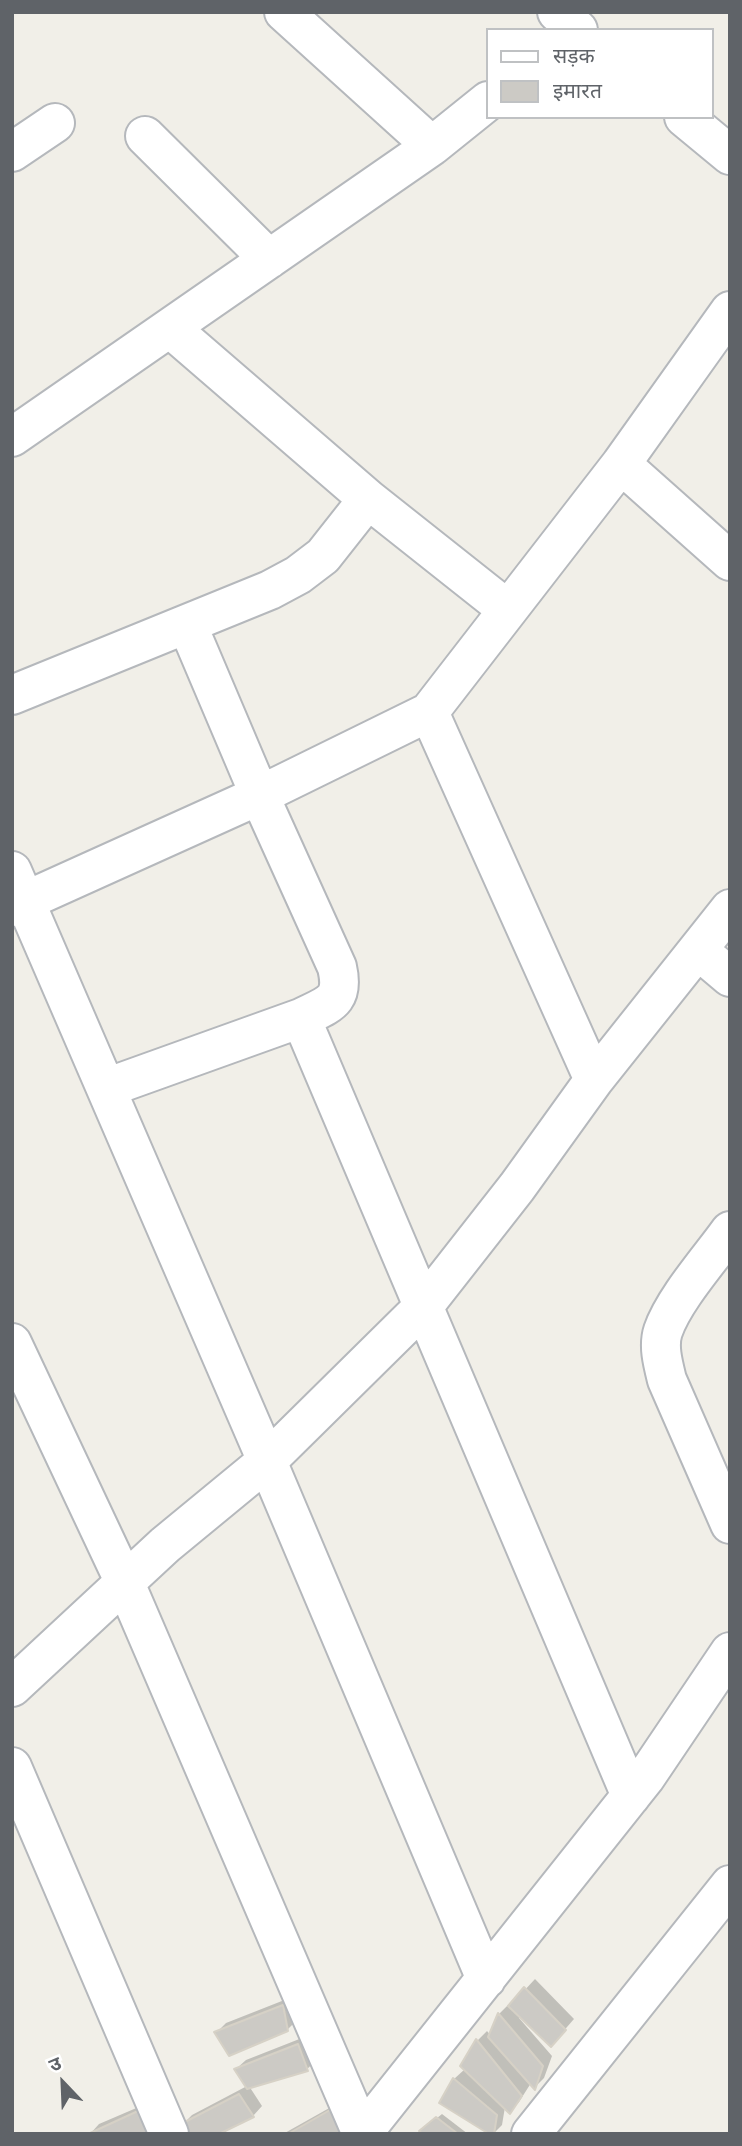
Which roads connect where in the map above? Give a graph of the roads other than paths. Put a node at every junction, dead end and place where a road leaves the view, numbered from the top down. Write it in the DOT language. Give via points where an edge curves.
graph roads {
  1 [pos="284,12"];
  2 [pos="557,12"];
  3 [pos="576,28"];
  4 [pos="486,103"];
  5 [pos="686,119"];
  6 [pos="55,123"];
  7 [pos="145,136"];
  8 [pos="432,146"];
  9 [pos="12,152"];
  10 [pos="730,155"];
  11 [pos="269,259"];
  12 [pos="730,311"];
  13 [pos="170,328"];
  14 [pos="12,438"];
  15 [pos="621,464"];
  16 [pos="368,499"];
  17 [pos="730,561"];
  18 [pos="508,610"];
  19 [pos="187,624"];
  20 [pos="12,695"];
  21 [pos="429,712"];
  22 [pos="260,795"];
  23 [pos="17,893"];
  24 [pos="730,909"];
  25 [pos="698,950"];
  26 [pos="730,977"];
  27 [pos="301,1018"];
  28 [pos="594,1080"];
  29 [pos="106,1088"];
  30 [pos="730,1231"];
  31 [pos="423,1307"];
  32 [pos="12,1343"];
  33 [pos="267,1461"];
  34 [pos="730,1524"];
  35 [pos="125,1583"];
  36 [pos="730,1652"];
  37 [pos="12,1687"];
  38 [pos="12,1767"];
  39 [pos="631,1796"];
  40 [pos="730,1885"];
  41 [pos="486,1979"];
  42 [pos="169,2134"];
  43 [pos="362,2134"];
  44 [pos="531,2134"];
  1 -- 8 [label="street"];
  2 -- 3 [label="street"];
  4 -- 8 [label="street"];
  5 -- 10 [label="street"];
  6 -- 9 [label="street"];
  7 -- 11 [label="street"];
  8 -- 11 [label="street"];
  11 -- 13 [label="street"];
  12 -- 15 [label="street"];
  13 -- 14 [label="street"];
  13 -- 16 [label="street"];
  15 -- 17 [label="street"];
  15 -- 18 [label="street"];
  16 -- 18 [label="street"];
  16 -- 19 [label="street" via="323,556 298,575"];
  18 -- 21 [label="street"];
  19 -- 20 [label="street"];
  19 -- 22 [label="street"];
  21 -- 22 [label="street"];
  21 -- 28 [label="street"];
  22 -- 23 [label="street"];
  22 -- 27 [label="street" via="341,984 332,1001"];
  23 -- 29 [label="street"];
  24 -- 25 [label="street"];
  25 -- 26 [label="street"];
  25 -- 28 [label="street"];
  27 -- 29 [label="street"];
  27 -- 31 [label="street"];
  28 -- 31 [label="street"];
  29 -- 33 [label="street"];
  30 -- 34 [label="street" via="676,1307 663,1333 661,1357"];
  31 -- 33 [label="street"];
  31 -- 39 [label="street"];
  32 -- 35 [label="street"];
  33 -- 35 [label="street"];
  33 -- 41 [label="street"];
  35 -- 37 [label="street"];
  35 -- 43 [label="street"];
  36 -- 39 [label="street"];
  38 -- 42 [label="street"];
  39 -- 41 [label="street"];
  40 -- 44 [label="street"];
  41 -- 43 [label="street"];
}
